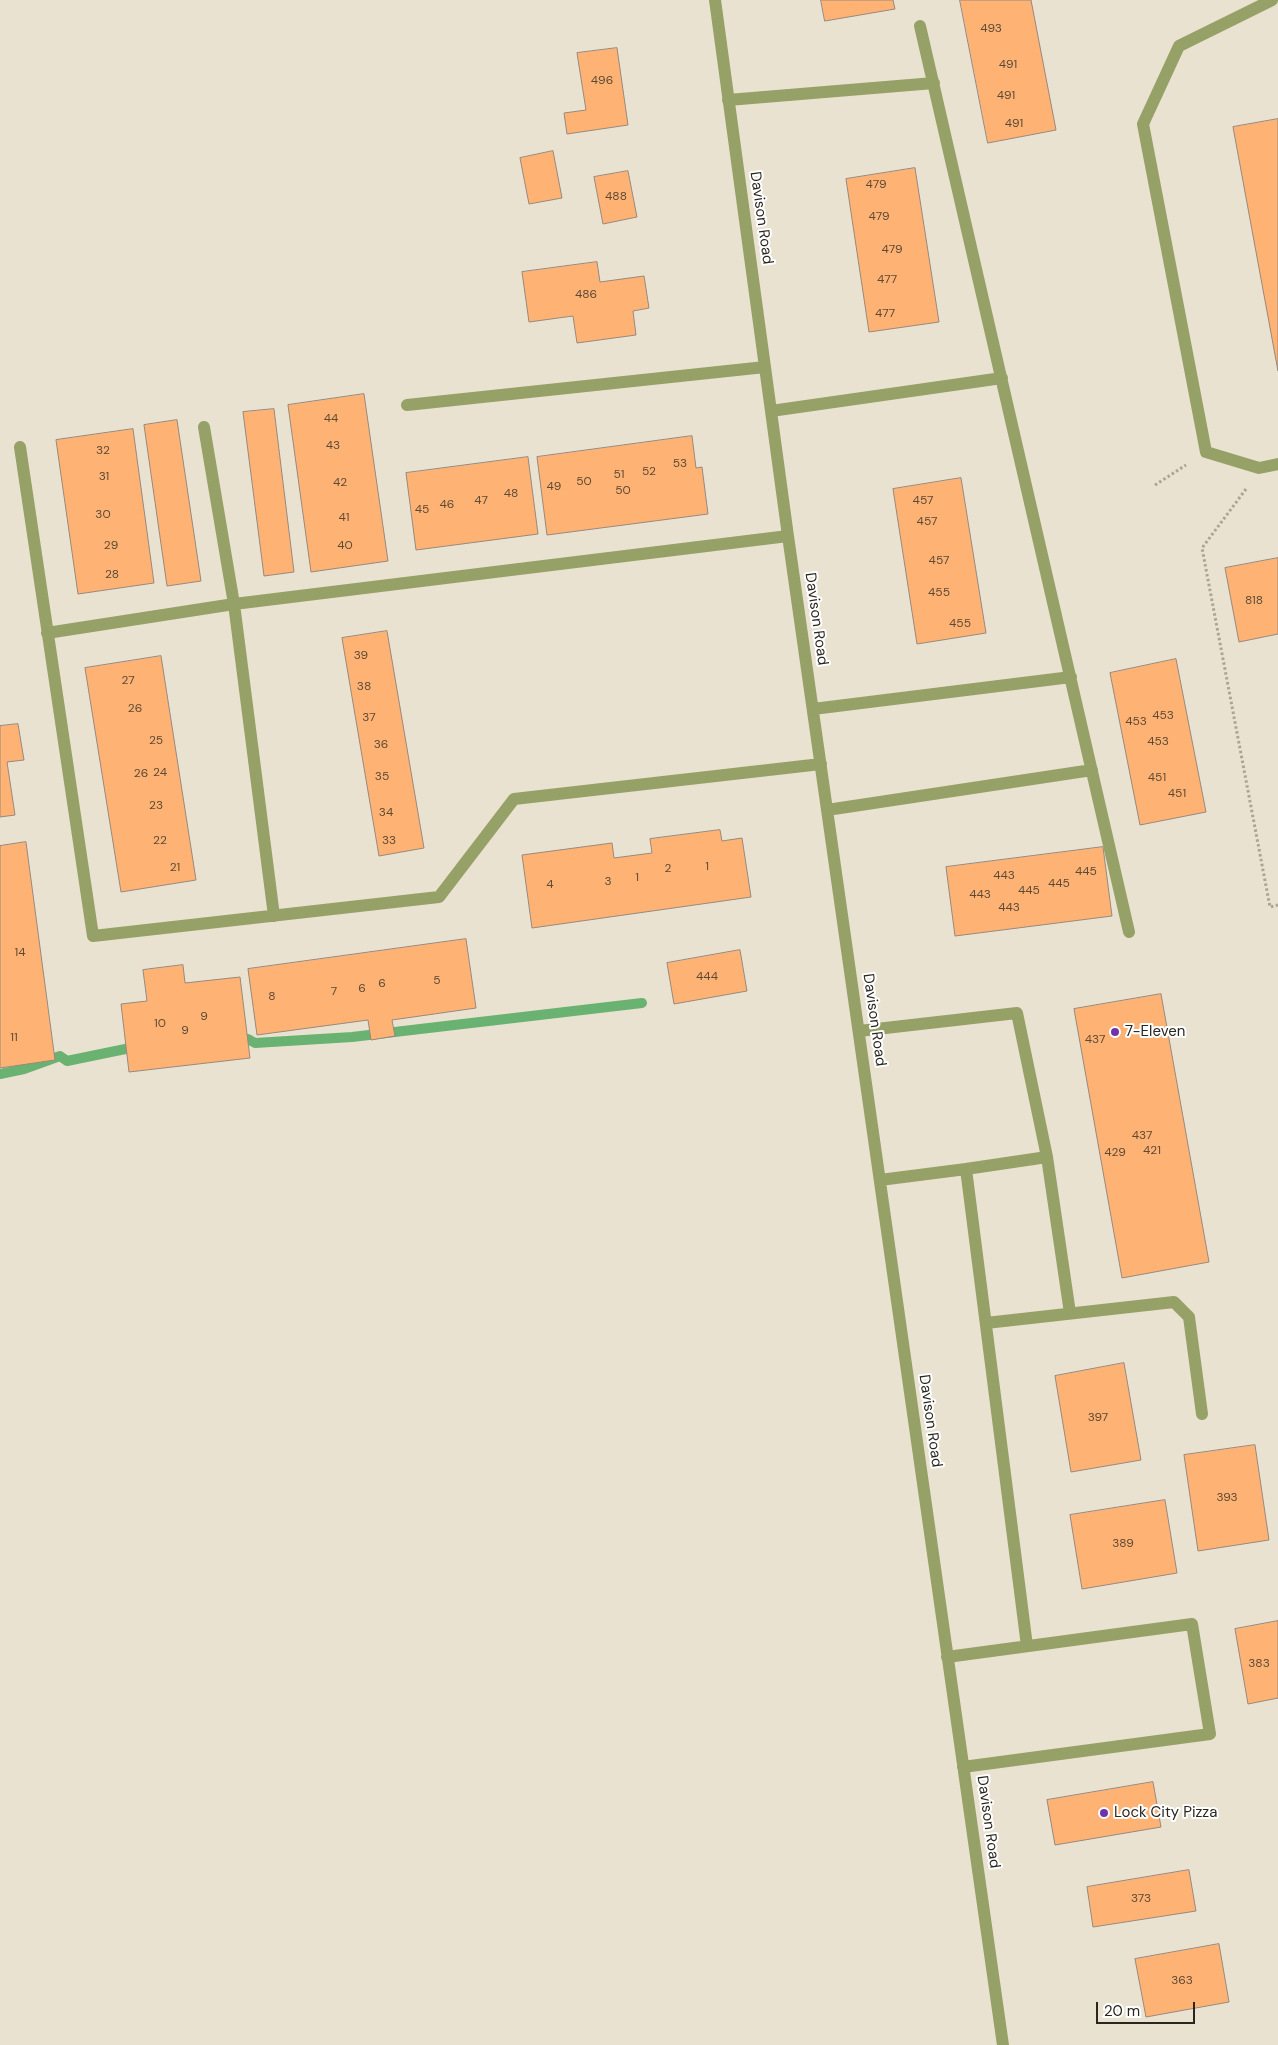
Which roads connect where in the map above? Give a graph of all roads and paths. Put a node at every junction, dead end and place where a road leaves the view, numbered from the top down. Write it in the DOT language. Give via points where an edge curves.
graph roads {
  1 [pos="715,0"];
  2 [pos="1272,0"];
  3 [pos="920,26"];
  4 [pos="934,83"];
  5 [pos="728,100"];
  6 [pos="765,367"];
  7 [pos="1002,378"];
  8 [pos="407,405"];
  9 [pos="771,411"];
  10 [pos="204,427"];
  11 [pos="20,447"];
  12 [pos="1206,452"];
  13 [pos="1278,464"];
  14 [pos="1155,484"];
  15 [pos="1247,488"];
  16 [pos="788,536"];
  17 [pos="234,604"];
  18 [pos="47,632"];
  19 [pos="1070,677"];
  20 [pos="813,709"];
  21 [pos="821,764"];
  22 [pos="1092,770"];
  23 [pos="827,810"];
  24 [pos="1278,905"];
  25 [pos="274,916"];
  26 [pos="1129,932"];
  27 [pos="859,1031"];
  28 [pos="1046,1157"];
  29 [pos="966,1168"];
  30 [pos="880,1180"];
  31 [pos="1070,1313"];
  32 [pos="986,1323"];
  33 [pos="1202,1414"];
  34 [pos="1027,1646"];
  35 [pos="948,1657"];
  36 [pos="963,1767"];
  37 [pos="1003,2045"];
  1 -- 5 [label="street, Davison Road"];
  2 -- 12 [label="street" via="1180,46 1143,124"];
  3 -- 4 [label="street"];
  4 -- 5 [label="street"];
  4 -- 7 [label="street"];
  5 -- 6 [label="street, Davison Road"];
  6 -- 8 [label="street"];
  6 -- 9 [label="street, Davison Road"];
  7 -- 9 [label="street"];
  7 -- 19 [label="street"];
  9 -- 16 [label="street, Davison Road"];
  10 -- 17 [label="street"];
  11 -- 18 [label="street"];
  12 -- 13 [label="street" via="1259,468"];
  12 -- 14 [label="path"];
  15 -- 24 [label="path" via="1202,548 1270,907"];
  16 -- 17 [label="street"];
  16 -- 20 [label="street, Davison Road"];
  17 -- 18 [label="street"];
  17 -- 25 [label="street"];
  18 -- 25 [label="street" via="93,936"];
  19 -- 20 [label="street"];
  19 -- 22 [label="street"];
  20 -- 21 [label="street, Davison Road"];
  21 -- 23 [label="street, Davison Road"];
  21 -- 25 [label="street" via="514,798 439,897"];
  22 -- 23 [label="street"];
  22 -- 26 [label="street"];
  23 -- 27 [label="street, Davison Road"];
  27 -- 28 [label="street" via="1017,1013"];
  27 -- 30 [label="street, Davison Road"];
  28 -- 29 [label="street"];
  28 -- 31 [label="street"];
  29 -- 30 [label="street"];
  29 -- 32 [label="street"];
  30 -- 35 [label="street, Davison Road"];
  31 -- 32 [label="street"];
  31 -- 33 [label="street" via="1174,1302 1189,1317"];
  32 -- 34 [label="street"];
  34 -- 35 [label="street"];
  34 -- 36 [label="street" via="1192,1624 1210,1734"];
  35 -- 36 [label="street, Davison Road"];
  36 -- 37 [label="street, Davison Road"];
}
